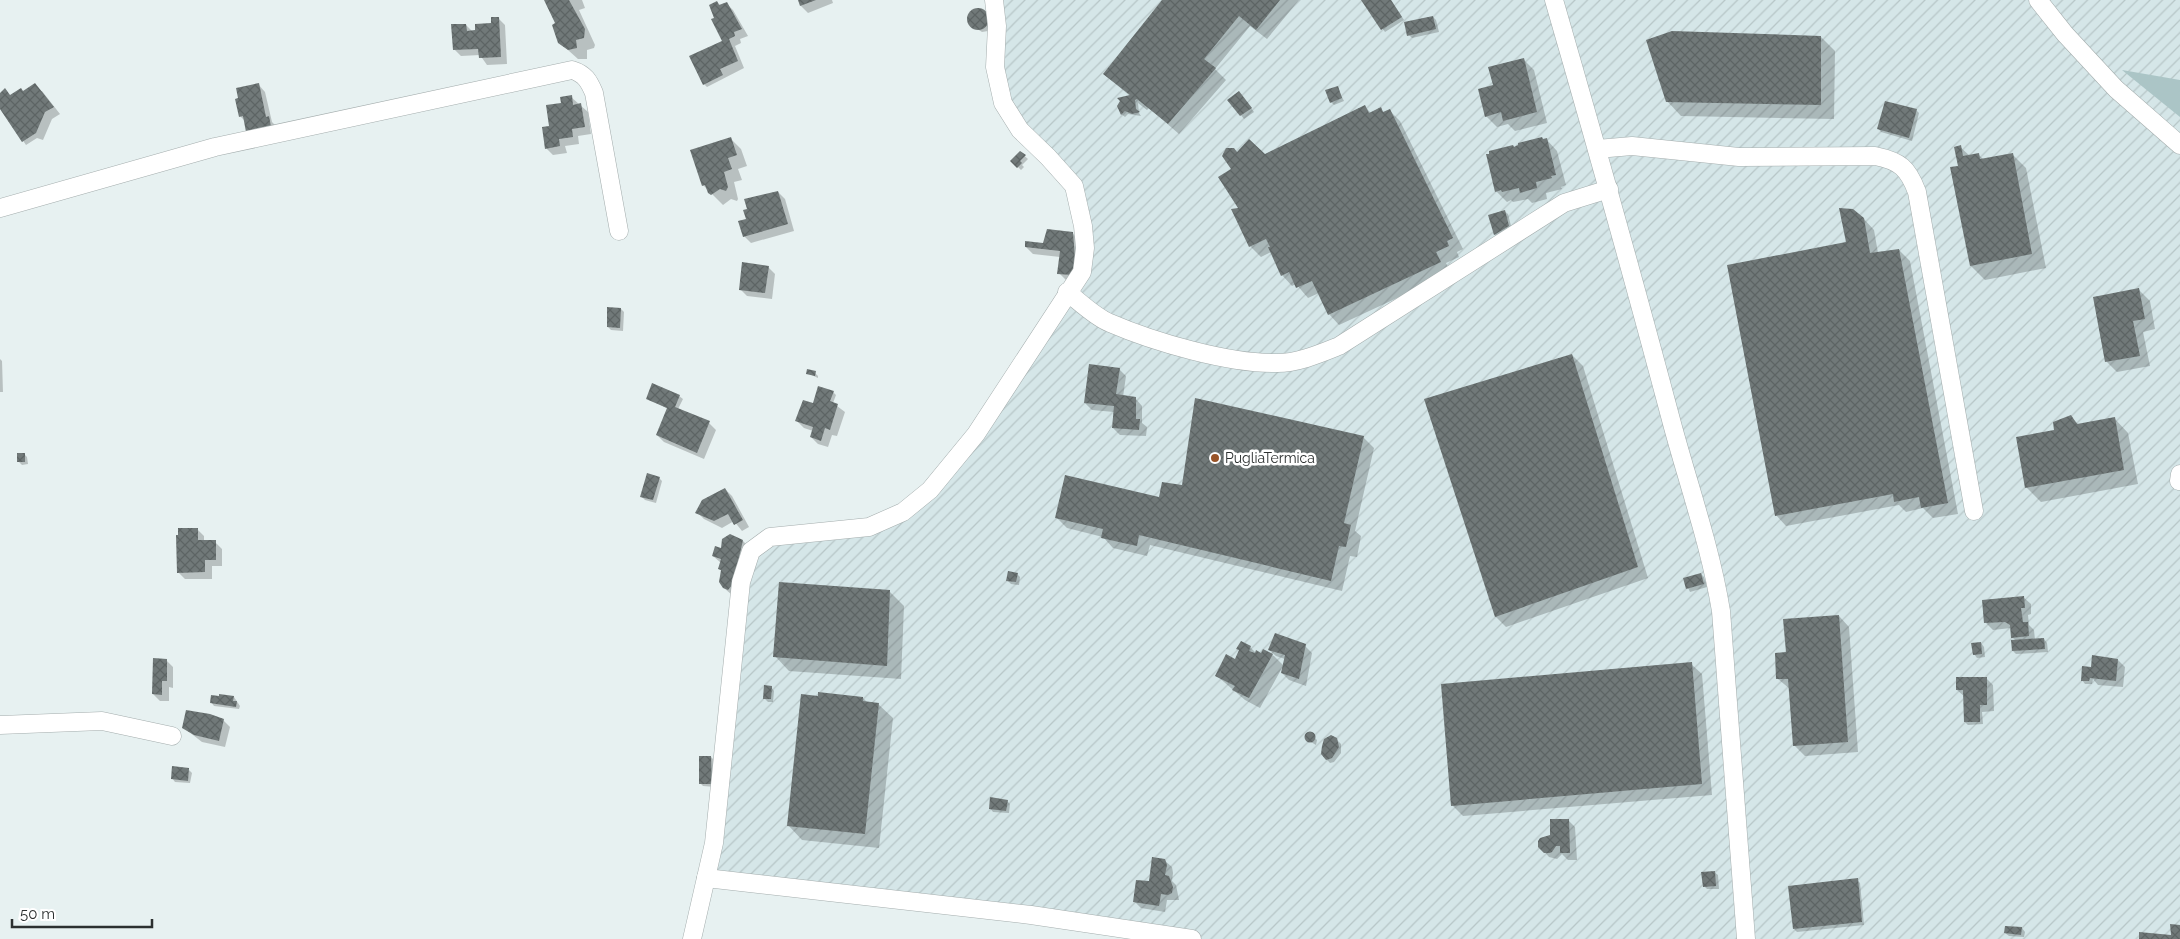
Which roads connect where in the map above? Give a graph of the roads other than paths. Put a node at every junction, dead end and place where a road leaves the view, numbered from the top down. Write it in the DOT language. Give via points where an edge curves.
graph roads {
  1 [pos="994,0"];
  2 [pos="1554,0"];
  3 [pos="2038,0"];
  4 [pos="2180,145"];
  5 [pos="1597,149"];
  6 [pos="1609,189"];
  7 [pos="0,208"];
  8 [pos="619,231"];
  9 [pos="1067,292"];
  10 [pos="1974,510"];
  11 [pos="0,724"];
  12 [pos="172,736"];
  13 [pos="706,878"];
  14 [pos="692,939"];
  15 [pos="1192,939"];
  16 [pos="1746,939"];
  1 -- 9 [label="street" via="995,67 1003,103 1020,130 1074,186 1085,254 1082,272"];
  2 -- 5 [label="street"];
  3 -- 4 [label="street" via="2116,89"];
  5 -- 6 [label="street"];
  5 -- 10 [label="street" via="1632,146 1739,156 1875,156 1902,166 1912,178 1917,192"];
  6 -- 9 [label="street" via="1564,203 1339,346 1312,357 1278,363 1240,361 1180,347 1108,323"];
  6 -- 16 [label="street" via="1686,478 1714,568 1721,610"];
  7 -- 8 [label="street" via="215,147 572,70 586,77 594,93"];
  9 -- 13 [label="street" via="976,434 930,490 903,512 869,527 770,537 751,551 741,582 714,843"];
  11 -- 12 [label="street" via="102,721"];
  13 -- 14 [label="street"];
  13 -- 15 [label="street" via="1031,915"];
}
